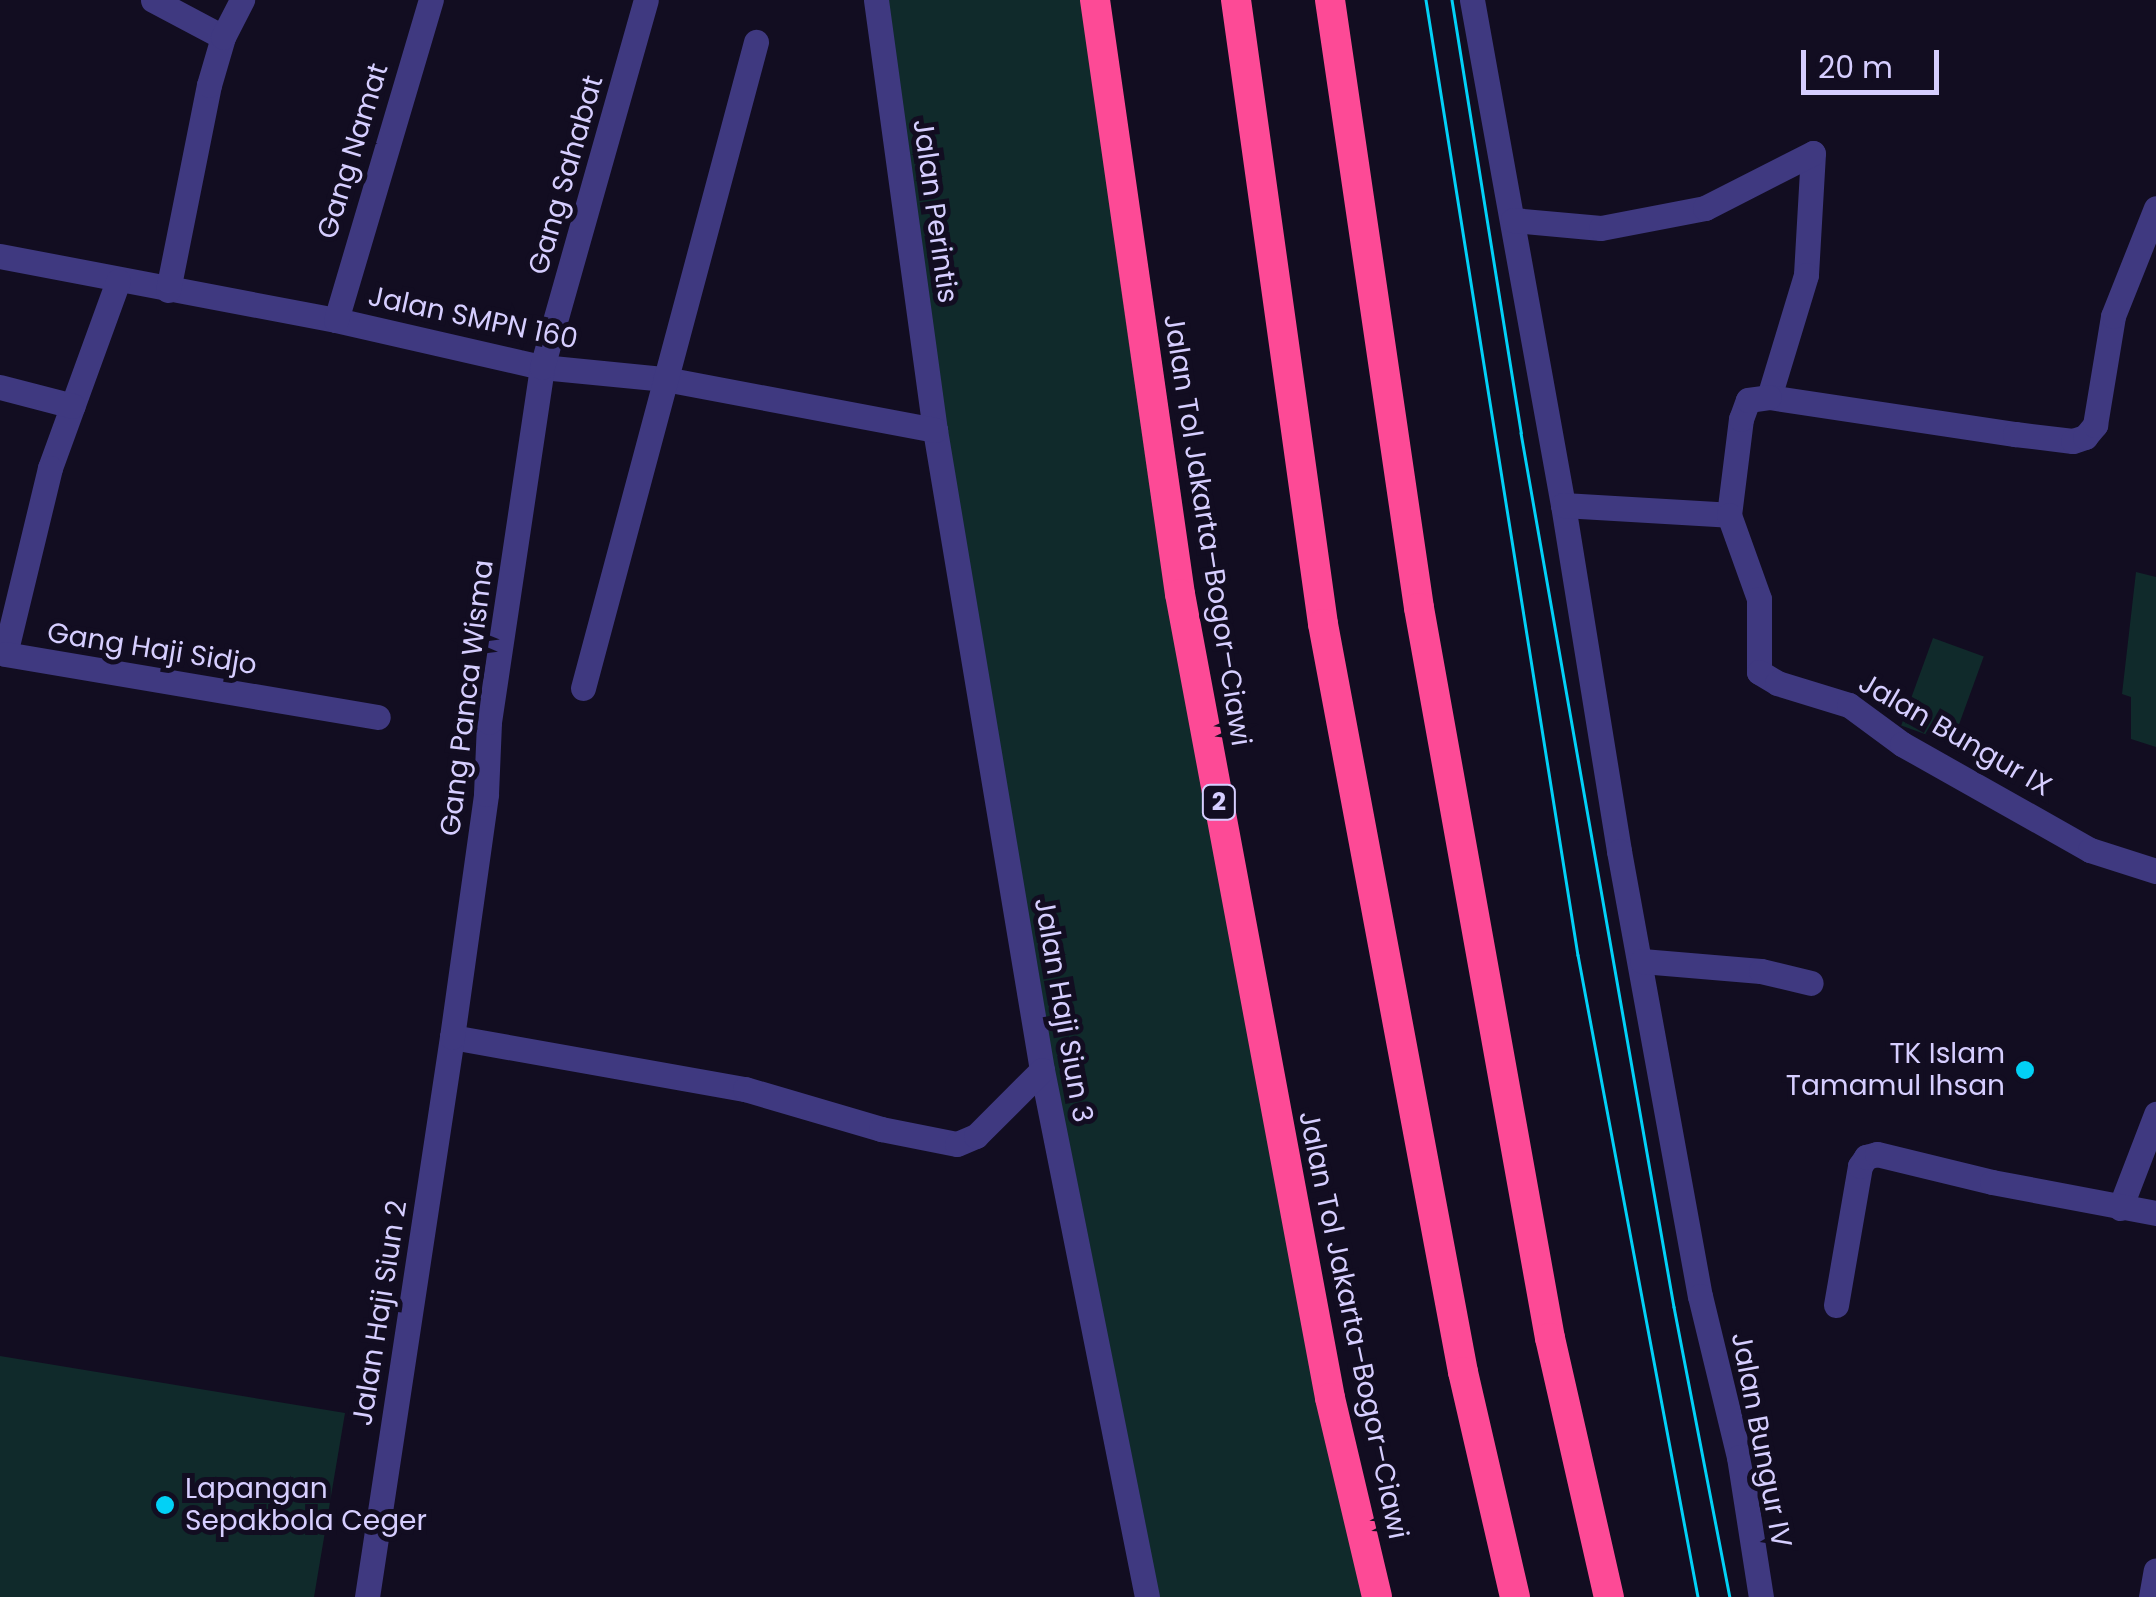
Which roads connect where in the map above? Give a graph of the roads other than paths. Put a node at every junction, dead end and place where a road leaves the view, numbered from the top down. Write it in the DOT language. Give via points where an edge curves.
graph roads {
  1 [pos="154,0"];
  2 [pos="242,0"];
  3 [pos="431,0"];
  4 [pos="646,0"];
  5 [pos="876,0"];
  6 [pos="1096,0"];
  7 [pos="1236,0"];
  8 [pos="1330,0"];
  9 [pos="1472,0"];
  10 [pos="223,37"];
  11 [pos="756,42"];
  12 [pos="2156,208"];
  13 [pos="1512,220"];
  14 [pos="0,256"];
  15 [pos="118,281"];
  16 [pos="168,290"];
  17 [pos="336,320"];
  18 [pos="542,367"];
  19 [pos="665,379"];
  20 [pos="0,387"];
  21 [pos="1769,397"];
  22 [pos="74,406"];
  23 [pos="935,430"];
  24 [pos="1563,505"];
  25 [pos="1729,515"];
  26 [pos="2,664"];
  27 [pos="583,688"];
  28 [pos="378,717"];
  29 [pos="2156,871"];
  30 [pos="1642,960"];
  31 [pos="1812,982"];
  32 [pos="452,1037"];
  33 [pos="1042,1070"];
  34 [pos="2156,1114"];
  35 [pos="2120,1208"];
  36 [pos="2156,1213"];
  37 [pos="1836,1306"];
  38 [pos="2156,1570"];
  39 [pos="367,1597"];
  40 [pos="1147,1597"];
  41 [pos="1376,1597"];
  42 [pos="1515,1597"];
  43 [pos="1609,1597"];
  44 [pos="1761,1597"];
  45 [pos="2152,1597"];
  1 -- 10 [label="street"];
  2 -- 10 [label="street"];
  3 -- 17 [label="street, Gang Namat"];
  4 -- 18 [label="street, Gang Sahabat"];
  5 -- 23 [label="street, Jalan Perintis"];
  6 -- 41 [label="highway, Jalan Tol Jakarta–Bogor–Ciawi / 2" via="1180,594 1330,1398"];
  7 -- 42 [label="highway" via="1323,624 1463,1372"];
  8 -- 43 [label="highway" via="1419,608 1550,1338"];
  9 -- 13 [label="street, Jalan Bungur IV"];
  10 -- 16 [label="street"];
  11 -- 19 [label="street"];
  12 -- 21 [label="street" via="2114,316 2095,425 2085,437 2073,441"];
  13 -- 21 [label="street" via="1600,228 1705,208 1813,153 1806,276"];
  13 -- 24 [label="street, Jalan Bungur IV"];
  14 -- 15 [label="street, Jalan SMPN 160"];
  15 -- 16 [label="street, Jalan SMPN 160"];
  15 -- 22 [label="street, Gang Haji Sidjo"];
  16 -- 17 [label="street, Jalan SMPN 160"];
  17 -- 18 [label="street, Jalan SMPN 160"];
  18 -- 19 [label="street, Jalan SMPN 160"];
  18 -- 32 [label="street, Gang Panca Wisma" via="489,722 486,794"];
  19 -- 23 [label="street, Jalan SMPN 160"];
  19 -- 27 [label="street"];
  20 -- 22 [label="street"];
  21 -- 25 [label="street" via="1748,400 1741,419"];
  22 -- 26 [label="street, Gang Haji Sidjo" via="50,468"];
  23 -- 33 [label="street, Jalan Haji Siun 3"];
  24 -- 25 [label="street"];
  24 -- 30 [label="street, Jalan Bungur IV"];
  25 -- 29 [label="street, Jalan Bungur IX" via="1758,599 1759,672 1849,705 1902,744 2090,850"];
  26 -- 28 [label="street, Gang Haji Sidjo"];
  30 -- 31 [label="street" via="1761,970"];
  30 -- 44 [label="street, Jalan Bungur IV"];
  32 -- 33 [label="street" via="745,1089 957,1144 976,1136"];
  32 -- 39 [label="street, Jalan Haji Siun 2"];
  33 -- 40 [label="street, Jalan Haji Siun 3"];
  34 -- 35 [label="street"];
  35 -- 36 [label="street"];
  35 -- 37 [label="street" via="1866,1157"];
  38 -- 45 [label="street"];
}
